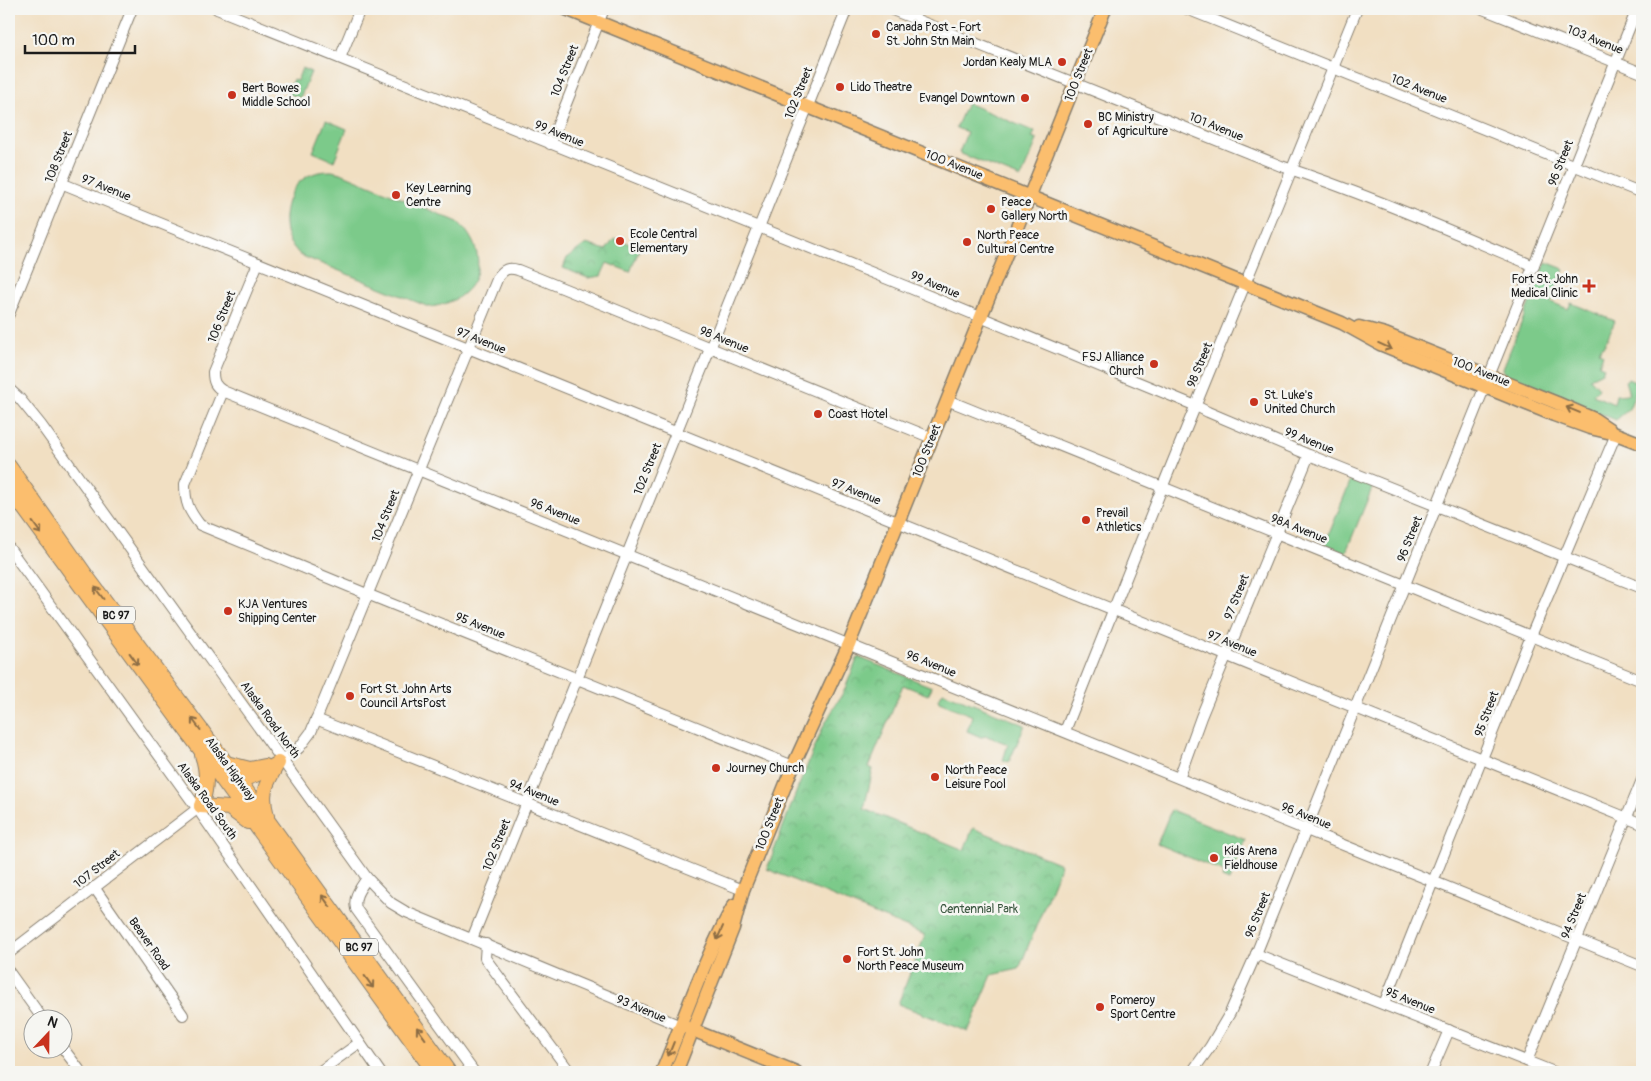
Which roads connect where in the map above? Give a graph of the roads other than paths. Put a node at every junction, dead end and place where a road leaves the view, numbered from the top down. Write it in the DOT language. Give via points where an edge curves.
graph roads {
  1 [pos="132,9"];
  2 [pos="217,9"];
  3 [pos="360,9"];
  4 [pos="566,9"];
  5 [pos="604,9"];
  6 [pos="848,9"];
  7 [pos="890,9"];
  8 [pos="1105,9"];
  9 [pos="1187,9"];
  10 [pos="1357,9"];
  11 [pos="1483,9"];
  12 [pos="1637,9"];
  13 [pos="599,22"];
  14 [pos="340,58"];
  15 [pos="1616,62"];
  16 [pos="1333,68"];
  17 [pos="1642,73"];
  18 [pos="1075,84"];
  19 [pos="808,106"];
  20 [pos="550,144"];
  21 [pos="1574,165"];
  22 [pos="1292,170"];
  23 [pos="62,183"];
  24 [pos="1642,193"];
  25 [pos="1029,196"];
  26 [pos="759,227"];
  27 [pos="258,263"];
  28 [pos="1534,266"];
  29 [pos="506,269"];
  30 [pos="1246,284"];
  31 [pos="9,314"];
  32 [pos="981,317"];
  33 [pos="710,348"];
  34 [pos="468,349"];
  35 [pos="213,381"];
  36 [pos="1487,382"];
  37 [pos="9,389"];
  38 [pos="224,391"];
  39 [pos="947,400"];
  40 [pos="1196,406"];
  41 [pos="676,432"];
  42 [pos="1616,434"];
  43 [pos="932,438"];
  44 [pos="1642,444"];
  45 [pos="1309,455"];
  46 [pos="9,466"];
  47 [pos="418,470"];
  48 [pos="9,488"];
  49 [pos="1162,488"];
  50 [pos="1437,506"];
  51 [pos="898,523"];
  52 [pos="1277,533"];
  53 [pos="9,548"];
  54 [pos="626,555"];
  55 [pos="1564,556"];
  56 [pos="1405,585"];
  57 [pos="1642,588"];
  58 [pos="367,594"];
  59 [pos="1113,610"];
  60 [pos="1532,636"];
  61 [pos="849,644"];
  62 [pos="1227,656"];
  63 [pos="578,678"];
  64 [pos="1642,681"];
  65 [pos="1356,708"];
  66 [pos="316,719"];
  67 [pos="1065,731"];
  68 [pos="200,750"];
  69 [pos="1483,759"];
  70 [pos="280,762"];
  71 [pos="226,763"];
  72 [pos="793,766"];
  73 [pos="221,778"];
  74 [pos="1179,778"];
  75 [pos="238,780"];
  76 [pos="1642,780"];
  77 [pos="235,797"];
  78 [pos="526,803"];
  79 [pos="255,804"];
  80 [pos="199,807"];
  81 [pos="1627,818"];
  82 [pos="1642,824"];
  83 [pos="263,825"];
  84 [pos="1306,830"];
  85 [pos="367,878"];
  86 [pos="1433,882"];
  87 [pos="94,887"];
  88 [pos="743,890"];
  89 [pos="472,938"];
  90 [pos="1578,940"];
  91 [pos="486,944"];
  92 [pos="9,953"];
  93 [pos="1256,954"];
  94 [pos="1642,966"];
  95 [pos="9,972"];
  96 [pos="1384,1004"];
  97 [pos="35,1008"];
  98 [pos="183,1015"];
  99 [pos="687,1028"];
  100 [pos="1449,1030"];
  101 [pos="359,1043"];
  102 [pos="70,1058"];
  103 [pos="1527,1061"];
  104 [pos="80,1072"];
  105 [pos="319,1072"];
  106 [pos="380,1072"];
  107 [pos="434,1072"];
  108 [pos="450,1072"];
  109 [pos="474,1072"];
  110 [pos="570,1072"];
  111 [pos="662,1072"];
  112 [pos="676,1072"];
  113 [pos="796,1072"];
  114 [pos="1193,1072"];
  115 [pos="1431,1072"];
  116 [pos="1554,1072"];
  1 -- 23 [label="street, 108 Street"];
  2 -- 14 [label="street, 99 Avenue"];
  3 -- 14 [label="street"];
  4 -- 13 [label="main road, 100 Avenue"];
  5 -- 13 [label="street, 104 Street"];
  6 -- 19 [label="street, 102 Street"];
  7 -- 18 [label="street, 101 Avenue"];
  8 -- 18 [label="main road, 100 Street"];
  9 -- 16 [label="street, 102 Avenue"];
  10 -- 16 [label="street, 98 Street"];
  11 -- 15 [label="street, 103 Avenue"];
  12 -- 15 [label="street, 96 Street"];
  13 -- 19 [label="main road, 100 Avenue"];
  13 -- 20 [label="street, 104 Street"];
  14 -- 20 [label="street, 99 Avenue"];
  15 -- 17 [label="street, 103 Avenue"];
  15 -- 21 [label="street, 96 Street"];
  16 -- 21 [label="street, 102 Avenue"];
  16 -- 22 [label="street, 98 Street"];
  18 -- 22 [label="street, 101 Avenue"];
  18 -- 25 [label="main road, 100 Street"];
  19 -- 25 [label="main road, 100 Avenue"];
  19 -- 26 [label="street, 102 Street"];
  20 -- 26 [label="street, 99 Avenue"];
  21 -- 24 [label="street, 102 Avenue"];
  21 -- 28 [label="street, 96 Street"];
  22 -- 28 [label="street, 101 Avenue"];
  22 -- 30 [label="street, 98 Street"];
  23 -- 27 [label="street, 97 Avenue"];
  23 -- 31 [label="street, 108 Street"];
  25 -- 30 [label="main road, 100 Avenue"];
  25 -- 32 [label="main road, 100 Street"];
  26 -- 32 [label="street, 99 Avenue"];
  26 -- 33 [label="street, 102 Street"];
  27 -- 34 [label="street, 97 Avenue"];
  27 -- 35 [label="street, 106 Street" via="213,372"];
  28 -- 36 [label="street, 96 Street"];
  29 -- 33 [label="street, 98 Avenue" via="518,270"];
  29 -- 34 [label="street, 104 Street" via="498,277"];
  30 -- 36 [label="main road, 100 Avenue" via="1342,323 1380,344"];
  30 -- 40 [label="street, 98 Street"];
  32 -- 39 [label="main road, 100 Street"];
  32 -- 40 [label="street, 99 Avenue"];
  33 -- 41 [label="street, 102 Street"];
  33 -- 43 [label="street, 98 Avenue"];
  34 -- 41 [label="street, 97 Avenue"];
  34 -- 47 [label="street, 104 Street"];
  35 -- 38 [label="street, 96 Avenue"];
  36 -- 42 [label="main road, 100 Avenue" via="1590,428"];
  36 -- 50 [label="street, 96 Street"];
  37 -- 70 [label="street, Alaska Road North" via="42,425"];
  38 -- 47 [label="street, 96 Avenue"];
  38 -- 58 [label="street, 95 Avenue" via="184,484 188,508 200,525"];
  39 -- 43 [label="main road, 100 Street"];
  39 -- 49 [label="street, 98A Avenue"];
  40 -- 45 [label="street, 99 Avenue"];
  40 -- 49 [label="street, 98 Street"];
  41 -- 51 [label="street, 97 Avenue"];
  41 -- 54 [label="street, 102 Street"];
  42 -- 44 [label="main road, 100 Avenue"];
  42 -- 55 [label="street, 95 Street"];
  43 -- 51 [label="main road, 100 Street"];
  45 -- 50 [label="street, 99 Avenue"];
  45 -- 52 [label="street, 97 Street"];
  71 -- 46 [label="highway, Alaska Highway / BC 97, one-way"];
  47 -- 54 [label="street, 96 Avenue"];
  47 -- 58 [label="street, 104 Street"];
  48 -- 68 [label="highway, Alaska Highway / BC 97, one-way"];
  49 -- 52 [label="street, 98A Avenue"];
  49 -- 59 [label="street, 98 Street"];
  50 -- 55 [label="street, 99 Avenue"];
  50 -- 56 [label="street, 96 Street"];
  51 -- 59 [label="street, 97 Avenue"];
  51 -- 61 [label="main road, 100 Street"];
  52 -- 56 [label="street, 98A Avenue"];
  52 -- 62 [label="street, 97 Street"];
  53 -- 80 [label="street, Alaska Road South"];
  54 -- 61 [label="street, 96 Avenue"];
  54 -- 63 [label="street, 102 Street"];
  55 -- 57 [label="street, 99 Avenue"];
  55 -- 60 [label="street, 95 Street"];
  56 -- 60 [label="street, 98A Avenue"];
  56 -- 65 [label="street, 96 Street"];
  58 -- 63 [label="street, 95 Avenue"];
  58 -- 66 [label="street, 104 Street"];
  59 -- 62 [label="street, 97 Avenue"];
  59 -- 67 [label="street, 98 Street"];
  60 -- 64 [label="street, 98A Avenue"];
  60 -- 69 [label="street, 95 Street"];
  61 -- 67 [label="street, 96 Avenue"];
  61 -- 72 [label="main road, 100 Street"];
  62 -- 65 [label="street, 97 Avenue"];
  62 -- 74 [label="street, 97 Street"];
  63 -- 72 [label="street, 95 Avenue"];
  63 -- 78 [label="street, 102 Street"];
  65 -- 69 [label="street, 97 Avenue"];
  65 -- 84 [label="street, 96 Street"];
  66 -- 70 [label="street, 104 Street" via="305,742"];
  66 -- 78 [label="street, 94 Avenue"];
  67 -- 74 [label="street, 96 Avenue"];
  68 -- 73 [label="highway, Alaska Highway / BC 97"];
  68 -- 80 [label="highway" via="206,766 206,778 204,797"];
  69 -- 81 [label="street, 97 Avenue"];
  69 -- 86 [label="street, 95 Street"];
  70 -- 71 [label="highway" via="250,769"];
  70 -- 75 [label="highway"];
  70 -- 83 [label="highway" via="263,794"];
  70 -- 85 [label="street, Alaska Road North"];
  71 -- 75 [label="highway, Alaska Highway / BC 97"];
  72 -- 88 [label="main road, 100 Street"];
  73 -- 75 [label="highway"];
  73 -- 77 [label="highway, Alaska Highway / BC 97"];
  74 -- 84 [label="street, 96 Avenue"];
  75 -- 79 [label="highway, Alaska Highway / BC 97"];
  76 -- 81 [label="street, 94 Street"];
  77 -- 79 [label="highway"];
  77 -- 80 [label="highway"];
  77 -- 83 [label="highway, Alaska Highway / BC 97"];
  78 -- 88 [label="street, 94 Avenue"];
  78 -- 89 [label="street, 102 Street"];
  79 -- 83 [label="highway, Alaska Highway / BC 97"];
  80 -- 83 [label="highway" via="228,808"];
  80 -- 87 [label="street, 107 Street"];
  80 -- 101 [label="street, Alaska Road South"];
  81 -- 82 [label="street, 97 Avenue"];
  81 -- 90 [label="street, 94 Street"];
  83 -- 107 [label="highway, Alaska Highway / BC 97, one-way"];
  108 -- 83 [label="highway, Alaska Highway / BC 97, one-way"];
  84 -- 86 [label="street, 96 Avenue"];
  84 -- 93 [label="street, 96 Street"];
  85 -- 89 [label="street, 93 Avenue" via="385,898 402,910"];
  85 -- 109 [label="street" via="355,896 356,909"];
  86 -- 90 [label="street, 96 Avenue"];
  86 -- 96 [label="street, 95 Street"];
  87 -- 92 [label="street, 107 Street"];
  87 -- 98 [label="street, Beaver Road"];
  88 -- 99 [label="main road, 100 Street" via="733,928"];
  89 -- 91 [label="street, 93 Avenue"];
  90 -- 94 [label="street, 96 Avenue"];
  90 -- 103 [label="street, 94 Street"];
  91 -- 99 [label="street, 93 Avenue"];
  91 -- 110 [label="street" via="485,958"];
  93 -- 96 [label="street, 95 Avenue"];
  93 -- 114 [label="street, 96 Street" via="1230,1013"];
  95 -- 97 [label="street"];
  96 -- 100 [label="street, 95 Avenue"];
  99 -- 111 [label="main road, 100 Street, one-way"];
  99 -- 112 [label="main road, 100 Street"];
  99 -- 113 [label="main road, 93 Avenue"];
  100 -- 103 [label="street, 95 Avenue"];
  100 -- 115 [label="street"];
  101 -- 105 [label="street"];
  101 -- 106 [label="street, Alaska Road South"];
  102 -- 104 [label="street"];
  103 -- 116 [label="street, 95 Avenue"];
}
